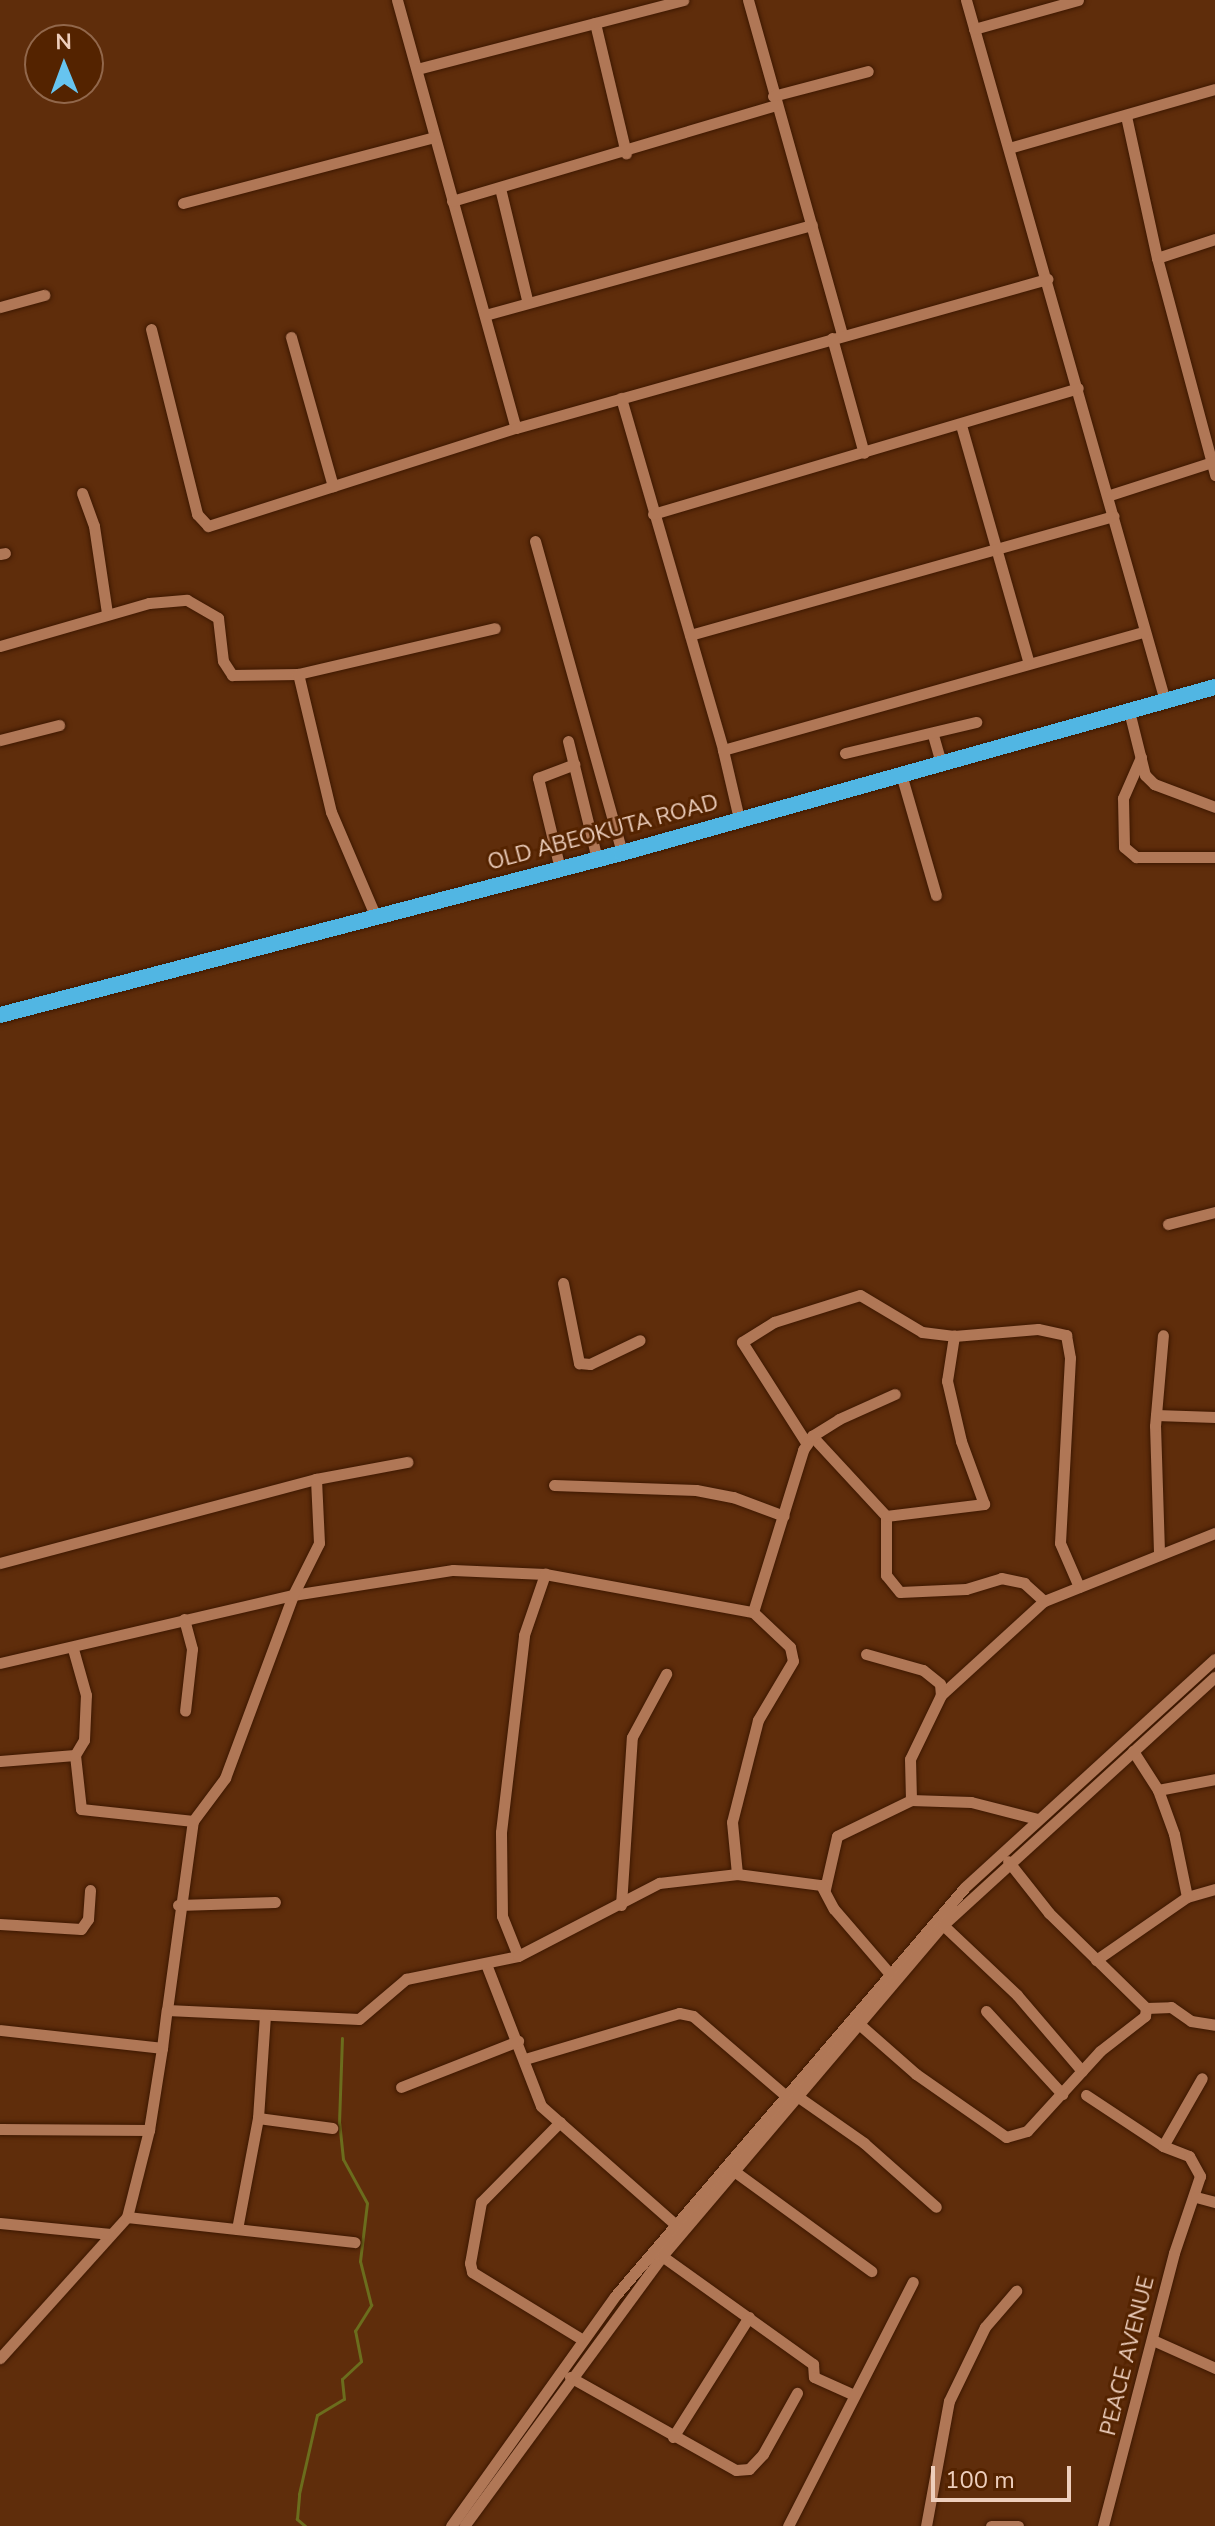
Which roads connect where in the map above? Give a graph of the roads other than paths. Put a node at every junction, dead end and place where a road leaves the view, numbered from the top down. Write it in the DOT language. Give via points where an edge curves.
graph roads {
  1 [pos="397,0"];
  2 [pos="683,0"];
  3 [pos="748,0"];
  4 [pos="966,0"];
  5 [pos="1075,0"];
  6 [pos="595,23"];
  7 [pos="974,29"];
  8 [pos="417,69"];
  9 [pos="868,71"];
  10 [pos="1215,89"];
  11 [pos="774,101"];
  12 [pos="1126,116"];
  13 [pos="434,137"];
  14 [pos="1009,148"];
  15 [pos="626,153"];
  16 [pos="500,188"];
  17 [pos="452,201"];
  18 [pos="183,203"];
  19 [pos="812,225"];
  20 [pos="1215,239"];
  21 [pos="1157,258"];
  22 [pos="1047,279"];
  23 [pos="44,295"];
  24 [pos="527,300"];
  25 [pos="0,307"];
  26 [pos="485,315"];
  27 [pos="151,329"];
  28 [pos="837,336"];
  29 [pos="291,337"];
  30 [pos="1078,388"];
  31 [pos="621,398"];
  32 [pos="961,425"];
  33 [pos="516,428"];
  34 [pos="864,453"];
  35 [pos="1212,462"];
  36 [pos="1215,475"];
  37 [pos="333,486"];
  38 [pos="82,493"];
  39 [pos="1110,495"];
  40 [pos="653,514"];
  41 [pos="1114,516"];
  42 [pos="535,541"];
  43 [pos="994,550"];
  44 [pos="107,613"];
  45 [pos="495,628"];
  46 [pos="1145,631"];
  47 [pos="690,635"];
  48 [pos="0,646"];
  49 [pos="1028,660"];
  50 [pos="298,674"];
  51 [pos="1215,687"];
  52 [pos="1165,701"];
  53 [pos="1129,711"];
  54 [pos="976,722"];
  55 [pos="59,725"];
  56 [pos="933,735"];
  57 [pos="0,740"];
  58 [pos="568,741"];
  59 [pos="723,750"];
  60 [pos="845,753"];
  61 [pos="1141,757"];
  62 [pos="941,763"];
  63 [pos="574,764"];
  64 [pos="901,774"];
  65 [pos="1215,807"];
  66 [pos="739,819"];
  67 [pos="622,853"];
  68 [pos="1215,857"];
  69 [pos="597,859"];
  70 [pos="560,869"];
  71 [pos="936,895"];
  72 [pos="375,915"];
  73 [pos="0,1015"];
  74 [pos="1215,1212"];
  75 [pos="1168,1224"];
  76 [pos="563,1283"];
  77 [pos="1163,1335"];
  78 [pos="954,1336"];
  79 [pos="640,1340"];
  80 [pos="895,1394"];
  81 [pos="1156,1415"];
  82 [pos="1215,1417"];
  83 [pos="810,1440"];
  84 [pos="407,1462"];
  85 [pos="316,1479"];
  86 [pos="554,1485"];
  87 [pos="784,1516"];
  88 [pos="886,1516"];
  89 [pos="1215,1533"];
  90 [pos="1159,1552"];
  91 [pos="0,1563"];
  92 [pos="545,1574"];
  93 [pos="1079,1587"];
  94 [pos="293,1595"];
  95 [pos="1044,1601"];
  96 [pos="753,1612"];
  97 [pos="184,1619"];
  98 [pos="73,1649"];
  99 [pos="866,1654"];
  100 [pos="1215,1659"];
  101 [pos="0,1663"];
  102 [pos="666,1674"];
  103 [pos="1215,1677"];
  104 [pos="941,1695"];
  105 [pos="185,1711"];
  106 [pos="1133,1751"];
  107 [pos="75,1755"];
  108 [pos="0,1761"];
  109 [pos="1215,1779"];
  110 [pos="1158,1790"];
  111 [pos="911,1800"];
  112 [pos="1037,1819"];
  113 [pos="193,1821"];
  114 [pos="1008,1861"];
  115 [pos="737,1874"];
  116 [pos="825,1889"];
  117 [pos="1215,1889"];
  118 [pos="90,1890"];
  119 [pos="1187,1897"];
  120 [pos="275,1902"];
  121 [pos="178,1905"];
  122 [pos="621,1905"];
  123 [pos="0,1924"];
  124 [pos="943,1925"];
  125 [pos="518,1956"];
  126 [pos="1096,1960"];
  127 [pos="486,1964"];
  128 [pos="889,1973"];
  129 [pos="1146,2008"];
  130 [pos="167,2010"];
  131 [pos="986,2011"];
  132 [pos="265,2015"];
  133 [pos="859,2024"];
  134 [pos="1215,2025"];
  135 [pos="0,2030"];
  136 [pos="518,2041"];
  137 [pos="162,2048"];
  138 [pos="525,2059"];
  139 [pos="1082,2071"];
  140 [pos="1202,2078"];
  141 [pos="401,2087"];
  142 [pos="1062,2094"];
  143 [pos="1086,2095"];
  144 [pos="791,2096"];
  145 [pos="258,2118"];
  146 [pos="560,2122"];
  147 [pos="332,2128"];
  148 [pos="0,2129"];
  149 [pos="149,2130"];
  150 [pos="1163,2146"];
  151 [pos="734,2171"];
  152 [pos="1196,2197"];
  153 [pos="1215,2202"];
  154 [pos="936,2207"];
  155 [pos="127,2217"];
  156 [pos="0,2223"];
  157 [pos="675,2224"];
  158 [pos="237,2229"];
  159 [pos="110,2234"];
  160 [pos="355,2242"];
  161 [pos="662,2256"];
  162 [pos="871,2271"];
  163 [pos="913,2282"];
  164 [pos="1016,2291"];
  165 [pos="749,2317"];
  166 [pos="583,2340"];
  167 [pos="1155,2341"];
  168 [pos="0,2358"];
  169 [pos="1215,2368"];
  170 [pos="570,2377"];
  171 [pos="797,2393"];
  172 [pos="854,2395"];
  173 [pos="673,2437"];
  174 [pos="451,2526"];
  175 [pos="464,2526"];
  176 [pos="788,2526"];
  177 [pos="926,2526"];
  178 [pos="991,2526"];
  179 [pos="1018,2526"];
  180 [pos="1103,2526"];
  1 -- 8 [label="street"];
  2 -- 6 [label="street"];
  3 -- 11 [label="street"];
  4 -- 7 [label="street"];
  5 -- 7 [label="street"];
  6 -- 8 [label="street"];
  6 -- 15 [label="street"];
  7 -- 14 [label="street"];
  8 -- 13 [label="street"];
  9 -- 11 [label="street"];
  10 -- 12 [label="street"];
  11 -- 15 [label="street" via="659,137"];
  11 -- 19 [label="street"];
  12 -- 14 [label="street"];
  12 -- 21 [label="street"];
  13 -- 17 [label="street"];
  13 -- 18 [label="street"];
  14 -- 22 [label="street"];
  15 -- 16 [label="street"];
  16 -- 17 [label="street"];
  16 -- 24 [label="street"];
  17 -- 26 [label="street"];
  19 -- 24 [label="street"];
  19 -- 28 [label="street"];
  20 -- 21 [label="street"];
  21 -- 35 [label="street"];
  22 -- 28 [label="street"];
  22 -- 30 [label="street"];
  23 -- 25 [label="street"];
  24 -- 26 [label="street"];
  26 -- 33 [label="street"];
  27 -- 37 [label="street" via="203,525"];
  28 -- 31 [label="street"];
  28 -- 34 [label="street"];
  29 -- 37 [label="street"];
  30 -- 32 [label="street"];
  30 -- 39 [label="street"];
  31 -- 33 [label="street"];
  31 -- 40 [label="street"];
  32 -- 34 [label="street"];
  32 -- 43 [label="street"];
  33 -- 37 [label="street"];
  34 -- 40 [label="street"];
  35 -- 36 [label="street"];
  35 -- 39 [label="street"];
  38 -- 44 [label="street" via="94,526"];
  39 -- 41 [label="street"];
  40 -- 47 [label="street"];
  41 -- 43 [label="street"];
  41 -- 46 [label="street"];
  42 -- 67 [label="street"];
  43 -- 47 [label="street"];
  43 -- 49 [label="street"];
  44 -- 48 [label="street"];
  44 -- 50 [label="street" via="187,600 218,618 223,661 232,675"];
  45 -- 50 [label="street"];
  46 -- 49 [label="street"];
  46 -- 52 [label="street"];
  47 -- 59 [label="street"];
  49 -- 59 [label="street" via="846,719"];
  50 -- 72 [label="street" via="331,812"];
  51 -- 52 [label="highway, OLD ABEOKUTA ROAD"];
  52 -- 53 [label="highway, OLD ABEOKUTA ROAD"];
  53 -- 61 [label="street"];
  53 -- 62 [label="highway, OLD ABEOKUTA ROAD"];
  54 -- 56 [label="street"];
  55 -- 57 [label="street"];
  56 -- 60 [label="street"];
  56 -- 62 [label="street"];
  58 -- 63 [label="street"];
  59 -- 66 [label="street"];
  61 -- 65 [label="street" via="1145,775 1154,784"];
  61 -- 68 [label="street" via="1123,798 1124,847 1136,857"];
  62 -- 64 [label="highway, OLD ABEOKUTA ROAD"];
  63 -- 69 [label="street"];
  63 -- 70 [label="street" via="538,778"];
  64 -- 66 [label="highway, OLD ABEOKUTA ROAD"];
  64 -- 71 [label="street"];
  66 -- 67 [label="highway, OLD ABEOKUTA ROAD"];
  67 -- 69 [label="highway, OLD ABEOKUTA ROAD"];
  69 -- 70 [label="highway, OLD ABEOKUTA ROAD"];
  70 -- 72 [label="highway, OLD ABEOKUTA ROAD"];
  72 -- 73 [label="highway, OLD ABEOKUTA ROAD"];
  74 -- 75 [label="street"];
  76 -- 79 [label="street" via="579,1363 590,1364"];
  77 -- 81 [label="street"];
  78 -- 83 [label="street" via="909,1327 892,1311 860,1295 774,1322 742,1342"];
  78 -- 88 [label="street" via="947,1381 984,1504"];
  78 -- 93 [label="street" via="1038,1329 1066,1335 1070,1342 1060,1543"];
  80 -- 83 [label="street"];
  81 -- 82 [label="street"];
  81 -- 90 [label="street"];
  83 -- 87 [label="street"];
  83 -- 88 [label="street"];
  84 -- 85 [label="street"];
  85 -- 91 [label="street"];
  85 -- 94 [label="street" via="319,1543"];
  86 -- 87 [label="street" via="696,1490"];
  87 -- 96 [label="street"];
  88 -- 95 [label="street" via="886,1575 900,1592 966,1589 1012,1579"];
  89 -- 90 [label="street"];
  90 -- 93 [label="street"];
  92 -- 94 [label="street" via="453,1570"];
  92 -- 96 [label="street"];
  92 -- 125 [label="street" via="524,1635 502,1818 502,1916"];
  93 -- 95 [label="street"];
  94 -- 97 [label="street"];
  94 -- 113 [label="street" via="225,1778"];
  95 -- 104 [label="street"];
  96 -- 115 [label="street" via="790,1647 793,1661 758,1720 732,1822"];
  97 -- 98 [label="street"];
  97 -- 105 [label="street" via="192,1649"];
  98 -- 101 [label="street"];
  98 -- 107 [label="street" via="86,1695 84,1740"];
  99 -- 104 [label="street" via="923,1670 940,1684"];
  100 -- 112 [label="street"];
  102 -- 122 [label="street" via="632,1737"];
  103 -- 106 [label="street"];
  104 -- 111 [label="street" via="910,1759"];
  106 -- 110 [label="street"];
  106 -- 114 [label="street"];
  107 -- 108 [label="street"];
  107 -- 113 [label="street" via="81,1809"];
  109 -- 110 [label="street"];
  110 -- 119 [label="street"];
  111 -- 112 [label="street" via="971,1802"];
  111 -- 116 [label="street" via="837,1836"];
  112 -- 128 [label="street" via="965,1887"];
  113 -- 121 [label="street"];
  114 -- 124 [label="street"];
  114 -- 126 [label="street"];
  115 -- 116 [label="street"];
  115 -- 122 [label="street" via="659,1883"];
  116 -- 128 [label="street" via="834,1909"];
  117 -- 119 [label="street"];
  118 -- 123 [label="street" via="88,1919 81,1929"];
  119 -- 126 [label="street"];
  120 -- 121 [label="street"];
  121 -- 130 [label="street"];
  122 -- 125 [label="street"];
  124 -- 133 [label="street"];
  124 -- 139 [label="street" via="1017,1995"];
  125 -- 127 [label="street"];
  126 -- 129 [label="street"];
  127 -- 132 [label="street" via="406,1979 359,2019"];
  127 -- 136 [label="street"];
  128 -- 144 [label="street"];
  129 -- 134 [label="street" via="1171,2007 1191,2021"];
  129 -- 139 [label="street" via="1135,2027"];
  130 -- 132 [label="street"];
  130 -- 137 [label="street"];
  131 -- 142 [label="street"];
  132 -- 145 [label="street"];
  133 -- 142 [label="street" via="916,2074 1006,2137 1027,2131"];
  133 -- 144 [label="street"];
  135 -- 137 [label="street"];
  136 -- 138 [label="street"];
  136 -- 141 [label="street"];
  137 -- 149 [label="street"];
  138 -- 144 [label="street" via="679,2013 693,2016"];
  138 -- 146 [label="street" via="541,2106"];
  139 -- 142 [label="street"];
  140 -- 150 [label="street"];
  143 -- 150 [label="street"];
  144 -- 151 [label="street"];
  144 -- 154 [label="street" via="854,2135"];
  144 -- 157 [label="street"];
  145 -- 147 [label="street"];
  145 -- 158 [label="street"];
  146 -- 157 [label="street"];
  146 -- 166 [label="street" via="481,2202 470,2263 479,2277"];
  148 -- 149 [label="street"];
  149 -- 155 [label="street"];
  150 -- 152 [label="street" via="1196,2163"];
  151 -- 161 [label="street"];
  151 -- 162 [label="street"];
  152 -- 153 [label="street"];
  152 -- 167 [label="street, PEACE AVENUE" via="1174,2253"];
  155 -- 158 [label="street"];
  155 -- 159 [label="street"];
  156 -- 159 [label="street"];
  157 -- 166 [label="street"];
  158 -- 160 [label="street"];
  159 -- 168 [label="street"];
  161 -- 165 [label="street"];
  161 -- 170 [label="street"];
  163 -- 172 [label="street"];
  164 -- 177 [label="street" via="985,2327 949,2401"];
  165 -- 172 [label="street" via="813,2364 814,2377"];
  165 -- 173 [label="street"];
  166 -- 174 [label="street"];
  167 -- 169 [label="street"];
  167 -- 180 [label="street, PEACE AVENUE"];
  170 -- 173 [label="street"];
  170 -- 175 [label="street"];
  171 -- 173 [label="street" via="775,2437 749,2469 729,2468"];
  172 -- 176 [label="street"];
  178 -- 179 [label="street"];
}
